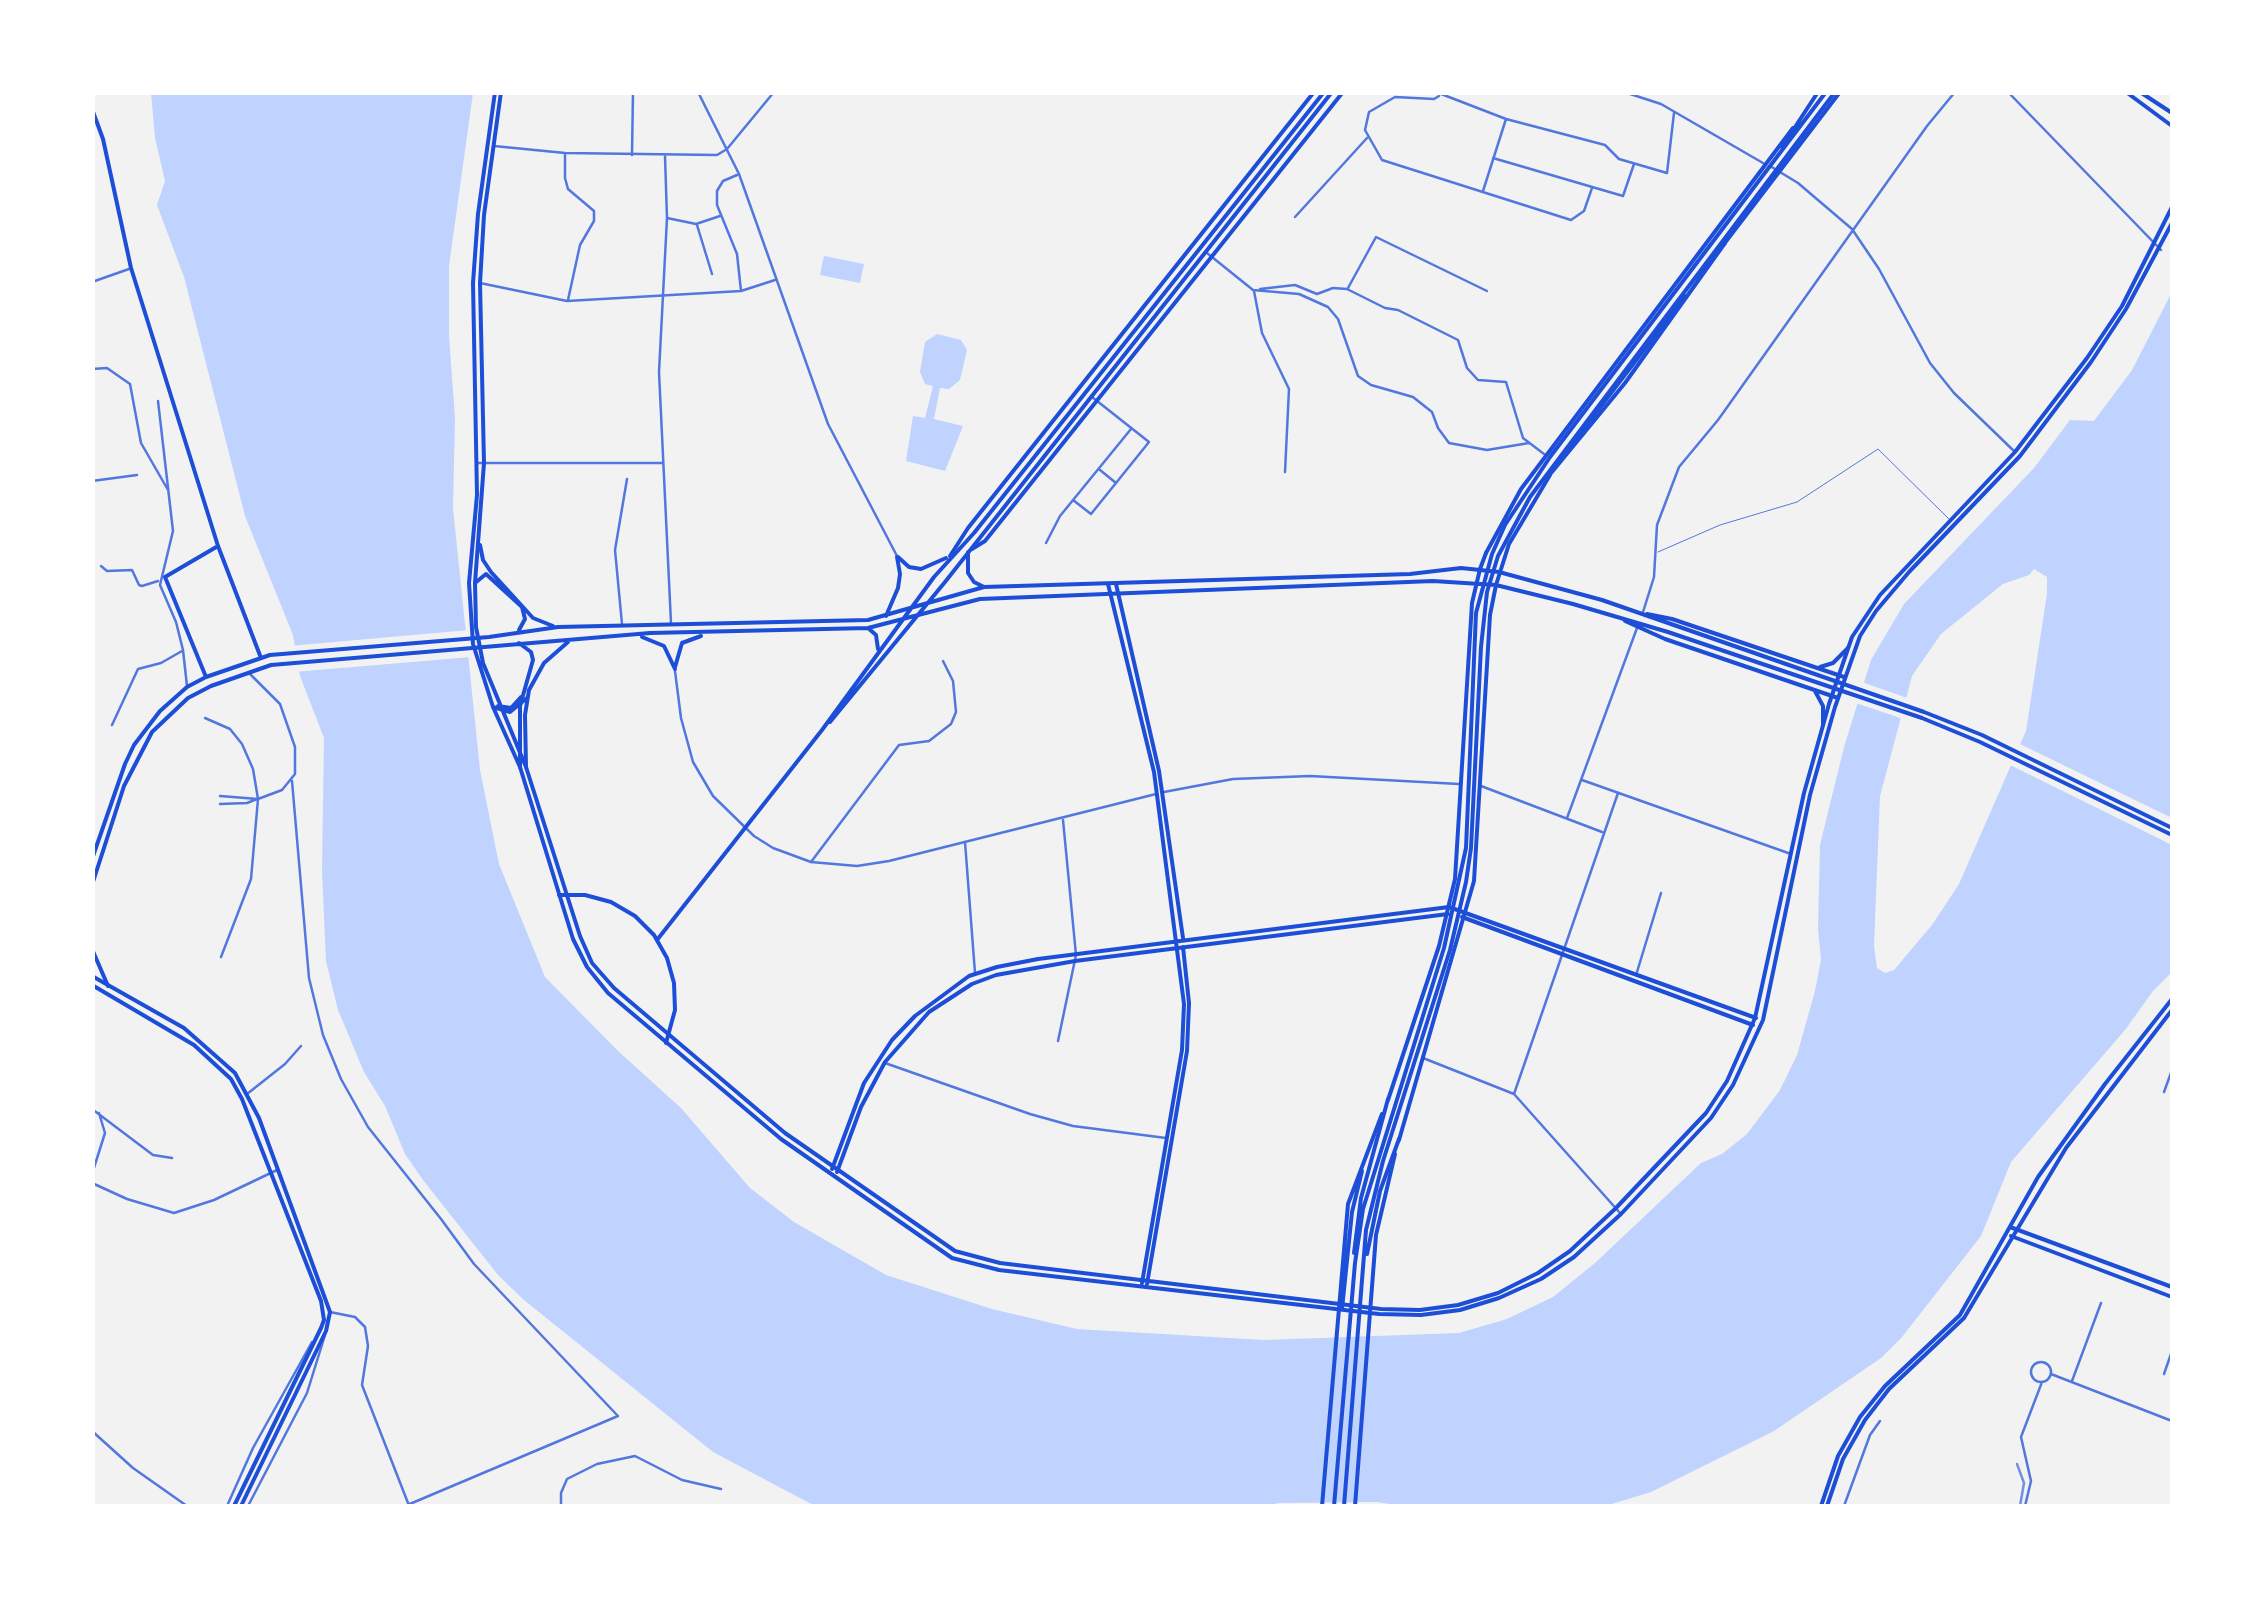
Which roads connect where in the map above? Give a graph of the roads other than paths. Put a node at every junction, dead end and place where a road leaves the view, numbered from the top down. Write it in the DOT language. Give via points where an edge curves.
graph roads {
  1 [pos="498,92"];
  2 [pos="634,92"];
  3 [pos="698,92"];
  4 [pos="774,92"];
  5 [pos="1314,92"];
  6 [pos="1324,92"];
  7 [pos="1332,92"];
  8 [pos="1343,92"];
  9 [pos="1624,92"];
  10 [pos="1821,92"];
  11 [pos="1838,92"];
  12 [pos="1955,92"];
  13 [pos="2008,92"];
  14 [pos="2126,92"];
  15 [pos="2140,92"];
  16 [pos="1437,94"];
  17 [pos="92,108"];
  18 [pos="1674,112"];
  19 [pos="2172,113"];
  20 [pos="1506,119"];
  21 [pos="2172,126"];
  22 [pos="1368,136"];
  23 [pos="491,146"];
  24 [pos="728,149"];
  25 [pos="566,153"];
  26 [pos="632,155"];
  27 [pos="665,156"];
  28 [pos="1493,158"];
  29 [pos="1634,164"];
  30 [pos="1764,164"];
  31 [pos="1781,172"];
  32 [pos="739,174"];
  33 [pos="1592,188"];
  34 [pos="1482,192"];
  35 [pos="2172,206"];
  36 [pos="722,216"];
  37 [pos="1295,217"];
  38 [pos="667,218"];
  39 [pos="2172,223"];
  40 [pos="696,224"];
  41 [pos="1852,229"];
  42 [pos="1726,243"];
  43 [pos="2155,245"];
  44 [pos="2161,250"];
  45 [pos="1206,252"];
  46 [pos="1212,258"];
  47 [pos="131,268"];
  48 [pos="712,274"];
  49 [pos="776,280"];
  50 [pos="92,282"];
  51 [pos="477,283"];
  52 [pos="1347,289"];
  53 [pos="1254,290"];
  54 [pos="741,291"];
  55 [pos="1487,291"];
  56 [pos="663,297"];
  57 [pos="567,301"];
  58 [pos="92,369"];
  59 [pos="1091,396"];
  60 [pos="158,401"];
  61 [pos="1098,401"];
  62 [pos="1132,428"];
  63 [pos="1529,443"];
  64 [pos="2017,454"];
  65 [pos="1546,456"];
  66 [pos="92,463"];
  67 [pos="476,463"];
  68 [pos="484,463"];
  69 [pos="662,464"];
  70 [pos="1098,469"];
  71 [pos="1285,472"];
  72 [pos="92,473"];
  73 [pos="137,475"];
  74 [pos="627,479"];
  75 [pos="92,480"];
  76 [pos="1116,482"];
  77 [pos="168,492"];
  78 [pos="1530,496"];
  79 [pos="1073,500"];
  80 [pos="1951,521"];
  81 [pos="1046,543"];
  82 [pos="480,544"];
  83 [pos="218,546"];
  84 [pos="968,552"];
  85 [pos="1655,554"];
  86 [pos="950,556"];
  87 [pos="897,557"];
  88 [pos="102,566"];
  89 [pos="1480,569"];
  90 [pos="1499,572"];
  91 [pos="160,581"];
  92 [pos="1476,582"];
  93 [pos="1108,583"];
  94 [pos="1116,583"];
  95 [pos="475,584"];
  96 [pos="1496,585"];
  97 [pos="984,587"];
  98 [pos="1114,593"];
  99 [pos="929,603"];
  100 [pos="911,608"];
  101 [pos="1643,613"];
  102 [pos="919,615"];
  103 [pos="886,616"];
  104 [pos="1621,619"];
  105 [pos="902,620"];
  106 [pos="622,625"];
  107 [pos="671,625"];
  108 [pos="558,627"];
  109 [pos="868,628"];
  110 [pos="1637,628"];
  111 [pos="1669,628"];
  112 [pos="511,634"];
  113 [pos="705,634"];
  114 [pos="637,636"];
  115 [pos="572,640"];
  116 [pos="520,643"];
  117 [pos="1848,648"];
  118 [pos="183,650"];
  119 [pos="878,654"];
  120 [pos="262,658"];
  121 [pos="943,661"];
  122 [pos="1816,668"];
  123 [pos="675,670"];
  124 [pos="248,674"];
  125 [pos="1841,676"];
  126 [pos="206,677"];
  127 [pos="187,688"];
  128 [pos="1811,688"];
  129 [pos="1835,697"];
  130 [pos="524,698"];
  131 [pos="520,706"];
  132 [pos="497,708"];
  133 [pos="205,718"];
  134 [pos="1823,724"];
  135 [pos="112,725"];
  136 [pos="822,730"];
  137 [pos="520,754"];
  138 [pos="523,767"];
  139 [pos="1581,780"];
  140 [pos="292,781"];
  141 [pos="1462,784"];
  142 [pos="1481,786"];
  143 [pos="1160,793"];
  144 [pos="1618,793"];
  145 [pos="220,796"];
  146 [pos="258,798"];
  147 [pos="220,804"];
  148 [pos="1063,818"];
  149 [pos="1567,818"];
  150 [pos="744,828"];
  151 [pos="2172,828"];
  152 [pos="1604,832"];
  153 [pos="2172,835"];
  154 [pos="964,842"];
  155 [pos="1792,854"];
  156 [pos="92,859"];
  157 [pos="812,862"];
  158 [pos="92,885"];
  159 [pos="1662,893"];
  160 [pos="559,894"];
  161 [pos="566,894"];
  162 [pos="1449,910"];
  163 [pos="1468,911"];
  164 [pos="1465,918"];
  165 [pos="657,940"];
  166 [pos="1180,944"];
  167 [pos="92,948"];
  168 [pos="1563,950"];
  169 [pos="220,957"];
  170 [pos="1075,958"];
  171 [pos="976,974"];
  172 [pos="1637,974"];
  173 [pos="92,976"];
  174 [pos="92,985"];
  175 [pos="108,986"];
  176 [pos="2172,1000"];
  177 [pos="2172,1010"];
  178 [pos="1755,1018"];
  179 [pos="1763,1020"];
  180 [pos="1752,1025"];
  181 [pos="1760,1028"];
  182 [pos="669,1036"];
  183 [pos="1058,1041"];
  184 [pos="666,1043"];
  185 [pos="301,1046"];
  186 [pos="1422,1058"];
  187 [pos="878,1060"];
  188 [pos="885,1062"];
  189 [pos="2172,1070"];
  190 [pos="2164,1092"];
  191 [pos="248,1093"];
  192 [pos="1514,1094"];
  193 [pos="242,1099"];
  194 [pos="1388,1099"];
  195 [pos="92,1108"];
  196 [pos="98,1113"];
  197 [pos="1168,1138"];
  198 [pos="1400,1139"];
  199 [pos="172,1158"];
  200 [pos="278,1169"];
  201 [pos="834,1172"];
  202 [pos="92,1174"];
  203 [pos="270,1174"];
  204 [pos="92,1183"];
  205 [pos="1361,1185"];
  206 [pos="1377,1191"];
  207 [pos="1618,1211"];
  208 [pos="2013,1228"];
  209 [pos="2009,1235"];
  210 [pos="1144,1285"];
  211 [pos="2172,1286"];
  212 [pos="2172,1297"];
  213 [pos="2101,1303"];
  214 [pos="1342,1306"];
  215 [pos="330,1312"];
  216 [pos="324,1329"];
  217 [pos="2172,1351"];
  218 [pos="2051,1374"];
  219 [pos="2164,1374"];
  220 [pos="2042,1382"];
  221 [pos="2072,1382"];
  222 [pos="2172,1420"];
  223 [pos="1880,1421"];
  224 [pos="92,1431"];
  225 [pos="721,1489"];
  226 [pos="187,1506"];
  227 [pos="226,1506"];
  228 [pos="237,1506"];
  229 [pos="248,1506"];
  230 [pos="407,1506"];
  231 [pos="562,1506"];
  232 [pos="1322,1506"];
  233 [pos="1334,1506"];
  234 [pos="1344,1506"];
  235 [pos="1355,1506"];
  236 [pos="1824,1506"];
  237 [pos="1844,1506"];
  238 [pos="2025,1506"];
  1 -- 23 [label="main road"];
  2 -- 26 [label="street"];
  3 -- 24 [label="street"];
  4 -- 24 [label="street"];
  5 -- 86 [label="main road"];
  6 -- 86 [label="main road"];
  7 -- 45 [label="main road"];
  8 -- 46 [label="main road"];
  9 -- 18 [label="street"];
  10 -- 30 [label="main road"];
  10 -- 205 [label="main road" via="1550,457 1492,554 1476,613 1460,880 1376,1159"];
  11 -- 31 [label="main road"];
  11 -- 78 [label="main road"];
  12 -- 41 [label="street"];
  13 -- 43 [label="street"];
  14 -- 21 [label="main road"];
  15 -- 19 [label="main road"];
  16 -- 20 [label="street"];
  16 -- 22 [label="street" via="1394,97 1378,106 1366,119"];
  17 -- 47 [label="main road"];
  18 -- 29 [label="street" via="1666,172"];
  18 -- 30 [label="street"];
  20 -- 28 [label="street"];
  20 -- 29 [label="street" via="1605,144 1615,157"];
  22 -- 34 [label="street" via="1382,160"];
  22 -- 37 [label="street"];
  23 -- 25 [label="street"];
  23 -- 51 [label="main road"];
  24 -- 27 [label="street"];
  24 -- 32 [label="street"];
  25 -- 26 [label="street"];
  25 -- 57 [label="street" via="568,189 594,211"];
  26 -- 27 [label="street"];
  27 -- 38 [label="street"];
  28 -- 33 [label="street"];
  28 -- 34 [label="street"];
  29 -- 33 [label="street" via="1623,196"];
  30 -- 31 [label="street"];
  30 -- 65 [label="main road"];
  31 -- 41 [label="street"];
  31 -- 42 [label="main road"];
  32 -- 36 [label="street" via="717,191"];
  32 -- 49 [label="street"];
  33 -- 34 [label="street" via="1584,211 1571,220"];
  35 -- 43 [label="main road"];
  36 -- 40 [label="street"];
  36 -- 54 [label="street" via="738,254"];
  38 -- 40 [label="street"];
  38 -- 56 [label="street"];
  39 -- 44 [label="main road"];
  40 -- 48 [label="street"];
  41 -- 64 [label="street" via="1930,362"];
  41 -- 85 [label="street" via="1679,467 1661,510"];
  42 -- 78 [label="main road"];
  42 -- 90 [label="main road" via="1558,464 1516,530"];
  43 -- 44 [label="street"];
  43 -- 64 [label="main road" via="2122,306"];
  44 -- 64 [label="main road" via="2091,362"];
  45 -- 46 [label="street"];
  45 -- 59 [label="main road"];
  46 -- 53 [label="street"];
  46 -- 61 [label="main road"];
  47 -- 50 [label="street"];
  47 -- 83 [label="main road"];
  49 -- 54 [label="street"];
  49 -- 87 [label="street" via="828,424"];
  51 -- 57 [label="street"];
  51 -- 67 [label="main road"];
  51 -- 68 [label="main road"];
  52 -- 53 [label="street"];
  52 -- 55 [label="street" via="1376,238"];
  52 -- 63 [label="street" via="1458,340 1478,380 1510,387"];
  53 -- 63 [label="street" via="1299,294 1328,307 1358,376 1413,397 1432,412 1449,442 1487,450"];
  53 -- 71 [label="street" via="1262,333 1289,390"];
  54 -- 56 [label="street"];
  56 -- 57 [label="street"];
  56 -- 69 [label="street"];
  58 -- 77 [label="street" via="107,368 130,384 144,451"];
  59 -- 61 [label="street"];
  59 -- 84 [label="main road"];
  60 -- 77 [label="street"];
  61 -- 62 [label="street"];
  61 -- 84 [label="main road" via="985,541"];
  62 -- 70 [label="street"];
  62 -- 76 [label="street" via="1149,442"];
  63 -- 65 [label="street"];
  64 -- 80 [label="main road"];
  64 -- 125 [label="main road" via="1876,611"];
  65 -- 89 [label="main road"];
  66 -- 72 [label="street"];
  67 -- 68 [label="street"];
  67 -- 132 [label="main road" via="471,626 476,663"];
  68 -- 69 [label="street"];
  68 -- 82 [label="main road"];
  69 -- 107 [label="street"];
  70 -- 76 [label="street"];
  70 -- 79 [label="street"];
  73 -- 75 [label="street"];
  74 -- 106 [label="street" via="615,550"];
  76 -- 79 [label="street" via="1090,514"];
  77 -- 91 [label="street" via="173,531"];
  78 -- 206 [label="main road" via="1487,592 1466,882"];
  79 -- 81 [label="street"];
  80 -- 85 [label="lane" via="1878,450 1798,502 1720,525"];
  80 -- 117 [label="main road" via="1880,595"];
  82 -- 95 [label="main road"];
  82 -- 108 [label="main road" via="486,565 534,618"];
  83 -- 120 [label="main road"];
  83 -- 126 [label="main road" via="165,578"];
  84 -- 97 [label="main road" via="968,573"];
  84 -- 99 [label="main road"];
  85 -- 101 [label="street"];
  86 -- 87 [label="main road" via="926,570"];
  86 -- 100 [label="main road"];
  87 -- 103 [label="main road" via="899,582"];
  88 -- 91 [label="street" via="132,570 142,586"];
  89 -- 90 [label="main road"];
  89 -- 92 [label="main road"];
  89 -- 94 [label="main road"];
  90 -- 96 [label="main road"];
  90 -- 101 [label="main road"];
  91 -- 118 [label="street"];
  92 -- 96 [label="main road"];
  92 -- 98 [label="main road"];
  92 -- 141 [label="main road"];
  93 -- 94 [label="main road"];
  93 -- 97 [label="main road"];
  93 -- 98 [label="main road"];
  94 -- 98 [label="main road"];
  95 -- 112 [label="main road" via="482,574 490,576 522,607 523,626"];
  95 -- 132 [label="main road" via="478,643"];
  96 -- 104 [label="main road"];
  96 -- 142 [label="main road"];
  97 -- 99 [label="main road"];
  98 -- 102 [label="main road" via="980,598"];
  98 -- 143 [label="main road"];
  99 -- 100 [label="main road"];
  99 -- 102 [label="main road"];
  100 -- 103 [label="main road"];
  100 -- 105 [label="main road"];
  101 -- 111 [label="main road"];
  101 -- 122 [label="main road"];
  102 -- 105 [label="main road"];
  102 -- 136 [label="main road"];
  103 -- 107 [label="main road"];
  104 -- 110 [label="main road"];
  104 -- 111 [label="main road"];
  105 -- 109 [label="main road"];
  105 -- 119 [label="main road"];
  106 -- 107 [label="main road"];
  106 -- 108 [label="main road"];
  108 -- 112 [label="main road"];
  109 -- 113 [label="main road"];
  109 -- 119 [label="main road" via="878,640"];
  110 -- 128 [label="main road"];
  110 -- 139 [label="street"];
  111 -- 151 [label="main road" via="1948,721"];
  111 -- 153 [label="main road" via="1969,736"];
  112 -- 120 [label="main road"];
  113 -- 114 [label="main road"];
  113 -- 123 [label="main road" via="682,643"];
  114 -- 115 [label="main road"];
  114 -- 123 [label="main road" via="664,646"];
  115 -- 116 [label="main road"];
  115 -- 130 [label="main road" via="544,663"];
  116 -- 124 [label="main road" via="271,665"];
  116 -- 130 [label="main road" via="533,660"];
  117 -- 122 [label="main road" via="1834,663"];
  117 -- 125 [label="main road"];
  118 -- 127 [label="street"];
  118 -- 135 [label="street" via="138,668"];
  119 -- 136 [label="main road"];
  120 -- 126 [label="main road"];
  121 -- 157 [label="street" via="951,674 955,717 936,738 904,742 895,750"];
  122 -- 125 [label="main road"];
  123 -- 150 [label="street" via="693,762"];
  124 -- 140 [label="street" via="285,716 296,746"];
  124 -- 158 [label="main road" via="188,698 152,732 124,786"];
  125 -- 129 [label="main road"];
  126 -- 127 [label="main road"];
  127 -- 156 [label="main road" via="134,745"];
  128 -- 129 [label="main road"];
  128 -- 134 [label="main road" via="1823,706"];
  129 -- 134 [label="main road"];
  129 -- 179 [label="main road"];
  130 -- 131 [label="main road"];
  130 -- 132 [label="main road"];
  130 -- 138 [label="main road"];
  131 -- 132 [label="main road" via="510,712"];
  131 -- 137 [label="main road"];
  132 -- 137 [label="main road"];
  132 -- 138 [label="main road"];
  133 -- 146 [label="street" via="230,729 242,744"];
  134 -- 155 [label="main road"];
  136 -- 150 [label="main road"];
  137 -- 138 [label="main road"];
  138 -- 160 [label="main road"];
  138 -- 161 [label="main road"];
  139 -- 144 [label="street"];
  139 -- 149 [label="street"];
  140 -- 146 [label="street"];
  140 -- 230 [label="street" via="310,978 341,1079 368,1127 474,1264 618,1416"];
  141 -- 143 [label="street" via="1310,776"];
  141 -- 162 [label="main road"];
  142 -- 149 [label="street"];
  142 -- 163 [label="main road"];
  143 -- 148 [label="street"];
  143 -- 166 [label="main road"];
  144 -- 152 [label="street"];
  144 -- 155 [label="street"];
  145 -- 146 [label="street"];
  146 -- 147 [label="street"];
  146 -- 169 [label="street" via="251,879"];
  148 -- 154 [label="street"];
  148 -- 170 [label="street"];
  149 -- 152 [label="street"];
  150 -- 157 [label="street"];
  150 -- 165 [label="main road"];
  152 -- 168 [label="street"];
  154 -- 157 [label="street" via="871,864"];
  154 -- 171 [label="street"];
  155 -- 178 [label="main road"];
  159 -- 172 [label="street"];
  160 -- 161 [label="main road"];
  160 -- 184 [label="main road" via="587,967"];
  161 -- 165 [label="main road" via="620,906"];
  161 -- 182 [label="main road" via="592,963"];
  162 -- 163 [label="main road"];
  162 -- 164 [label="main road"];
  162 -- 166 [label="main road"];
  162 -- 194 [label="main road"];
  163 -- 164 [label="main road"];
  163 -- 168 [label="main road"];
  164 -- 168 [label="main road"];
  164 -- 186 [label="main road"];
  165 -- 182 [label="main road" via="674,984"];
  166 -- 170 [label="main road"];
  166 -- 197 [label="main road" via="1183,1035"];
  166 -- 210 [label="main road" via="1188,1051"];
  167 -- 175 [label="main road"];
  168 -- 172 [label="main road"];
  168 -- 180 [label="main road"];
  168 -- 192 [label="street"];
  170 -- 171 [label="main road"];
  170 -- 183 [label="street"];
  170 -- 188 [label="main road" via="996,975 958,992 929,1012"];
  171 -- 187 [label="main road" via="915,1016"];
  172 -- 178 [label="main road"];
  173 -- 175 [label="main road"];
  174 -- 193 [label="main road" via="194,1045 231,1079"];
  175 -- 191 [label="main road" via="184,1028"];
  176 -- 208 [label="main road" via="2060,1144"];
  177 -- 208 [label="main road" via="2110,1086"];
  178 -- 179 [label="main road"];
  178 -- 180 [label="main road"];
  179 -- 181 [label="main road"];
  180 -- 181 [label="main road"];
  180 -- 207 [label="main road" via="1706,1113"];
  181 -- 207 [label="main road" via="1710,1118"];
  182 -- 184 [label="main road"];
  182 -- 201 [label="main road"];
  184 -- 201 [label="main road" via="781,1138"];
  185 -- 191 [label="street"];
  186 -- 192 [label="street"];
  186 -- 198 [label="main road"];
  187 -- 188 [label="street"];
  187 -- 201 [label="main road"];
  188 -- 197 [label="street" via="1073,1126"];
  188 -- 201 [label="main road"];
  189 -- 190 [label="street"];
  191 -- 193 [label="street"];
  191 -- 200 [label="main road"];
  192 -- 207 [label="street"];
  193 -- 203 [label="main road"];
  194 -- 205 [label="main road"];
  194 -- 205 [label="main road"];
  195 -- 196 [label="street"];
  196 -- 199 [label="street" via="153,1155"];
  196 -- 202 [label="street" via="105,1133"];
  197 -- 210 [label="main road"];
  198 -- 206 [label="main road"];
  198 -- 235 [label="main road" via="1376,1234"];
  200 -- 203 [label="street"];
  200 -- 215 [label="main road"];
  201 -- 210 [label="main road" via="973,1258"];
  203 -- 204 [label="street" via="174,1212"];
  203 -- 216 [label="main road" via="322,1301"];
  205 -- 214 [label="main road"];
  205 -- 232 [label="main road" via="1348,1204"];
  205 -- 233 [label="main road"];
  206 -- 234 [label="main road" via="1364,1264"];
  207 -- 214 [label="main road" via="1538,1274 1498,1294 1420,1310"];
  208 -- 209 [label="main road"];
  208 -- 211 [label="main road"];
  209 -- 212 [label="main road"];
  209 -- 236 [label="main road" via="1954,1323 1860,1417 1838,1456"];
  210 -- 214 [label="main road"];
  213 -- 221 [label="street"];
  215 -- 216 [label="main road"];
  215 -- 230 [label="street" via="355,1317 365,1327 362,1384"];
  216 -- 227 [label="street"];
  216 -- 228 [label="main road"];
  216 -- 229 [label="street" via="307,1393"];
  217 -- 219 [label="street"];
  218 -- 220 [label="street"];
  218 -- 220 [label="street" via="2047,1364 2036,1364 2033,1377"];
  218 -- 221 [label="street"];
  220 -- 238 [label="street" via="2021,1437 2031,1481"];
  221 -- 222 [label="street"];
  223 -- 237 [label="street"];
  224 -- 226 [label="street"];
  225 -- 231 [label="street" via="682,1480 634,1456 567,1479"];
}
